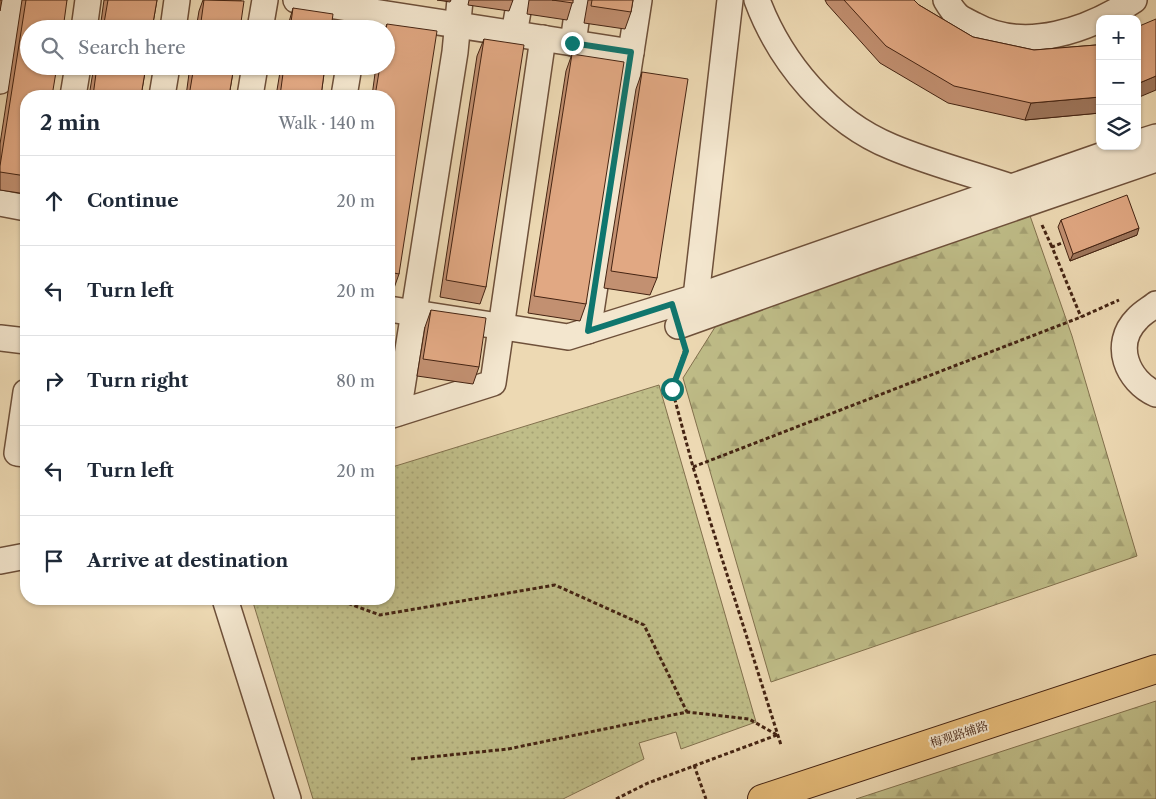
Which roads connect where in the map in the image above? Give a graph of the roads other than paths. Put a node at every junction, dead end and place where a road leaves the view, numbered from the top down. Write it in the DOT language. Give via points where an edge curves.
graph roads {
  1 [pos="13,0"];
  2 [pos="88,0"];
  3 [pos="177,0"];
  4 [pos="265,0"];
  5 [pos="296,0"];
  6 [pos="460,0"];
  7 [pos="520,0"];
  8 [pos="579,0"];
  9 [pos="639,0"];
  10 [pos="730,0"];
  11 [pos="757,0"];
  12 [pos="946,0"];
  13 [pos="1134,0"];
  14 [pos="399,8"];
  15 [pos="348,11"];
  16 [pos="85,20"];
  17 [pos="174,20"];
  18 [pos="262,20"];
  19 [pos="456,25"];
  20 [pos="514,34"];
  21 [pos="543,38"];
  22 [pos="572,43"];
  23 [pos="631,52"];
  24 [pos="76,75"];
  25 [pos="166,75"];
  26 [pos="253,75"];
  27 [pos="348,75"];
  28 [pos="0,81"];
  29 [pos="74,90"];
  30 [pos="163,90"];
  31 [pos="251,90"];
  32 [pos="345,90"];
  33 [pos="1156,137"];
  34 [pos="1141,142"];
  35 [pos="1117,150"];
  36 [pos="1156,159"];
  37 [pos="1011,187"];
  38 [pos="0,204"];
  39 [pos="20,207"];
  40 [pos="696,297"];
  41 [pos="1156,304"];
  42 [pos="395,310"];
  43 [pos="414,312"];
  44 [pos="501,326"];
  45 [pos="678,326"];
  46 [pos="588,331"];
  47 [pos="0,338"];
  48 [pos="20,340"];
  49 [pos="1156,394"];
  50 [pos="395,410"];
  51 [pos="395,415"];
  52 [pos="20,557"];
  53 [pos="0,561"];
  54 [pos="227,605"];
  55 [pos="1156,669"];
  56 [pos="288,799"];
  57 [pos="762,799"];
  1 -- 28 [label="street"];
  2 -- 16 [label="street"];
  3 -- 17 [label="street"];
  4 -- 18 [label="street"];
  5 -- 15 [label="street"];
  6 -- 19 [label="street"];
  7 -- 20 [label="street"];
  8 -- 22 [label="street"];
  9 -- 23 [label="street"];
  10 -- 40 [label="street"];
  11 -- 37 [label="street" via="799,74 853,127 892,147"];
  12 -- 13 [label="street" via="958,16 988,33 1031,39 1072,30 1116,12"];
  14 -- 15 [label="street"];
  14 -- 19 [label="street"];
  19 -- 20 [label="street"];
  19 -- 43 [label="street"];
  20 -- 21 [label="street"];
  21 -- 22 [label="street"];
  21 -- 44 [label="street"];
  22 -- 23 [label="street"];
  23 -- 46 [label="street"];
  24 -- 29 [label="street"];
  25 -- 30 [label="street"];
  26 -- 31 [label="street"];
  27 -- 32 [label="street"];
  33 -- 34 [label="street"];
  35 -- 37 [label="street"];
  36 -- 45 [label="street"];
  37 -- 40 [label="street"];
  38 -- 39 [label="street"];
  40 -- 46 [label="street"];
  41 -- 49 [label="street" via="1136,320 1124,347 1132,375"];
  42 -- 43 [label="street"];
  43 -- 44 [label="street"];
  43 -- 50 [label="street"];
  44 -- 46 [label="street" via="568,337"];
  44 -- 51 [label="street" via="493,383"];
  47 -- 48 [label="street"];
  52 -- 53 [label="street"];
  54 -- 56 [label="street"];
  55 -- 57 [label="main road, 梅观路辅路"];
}
